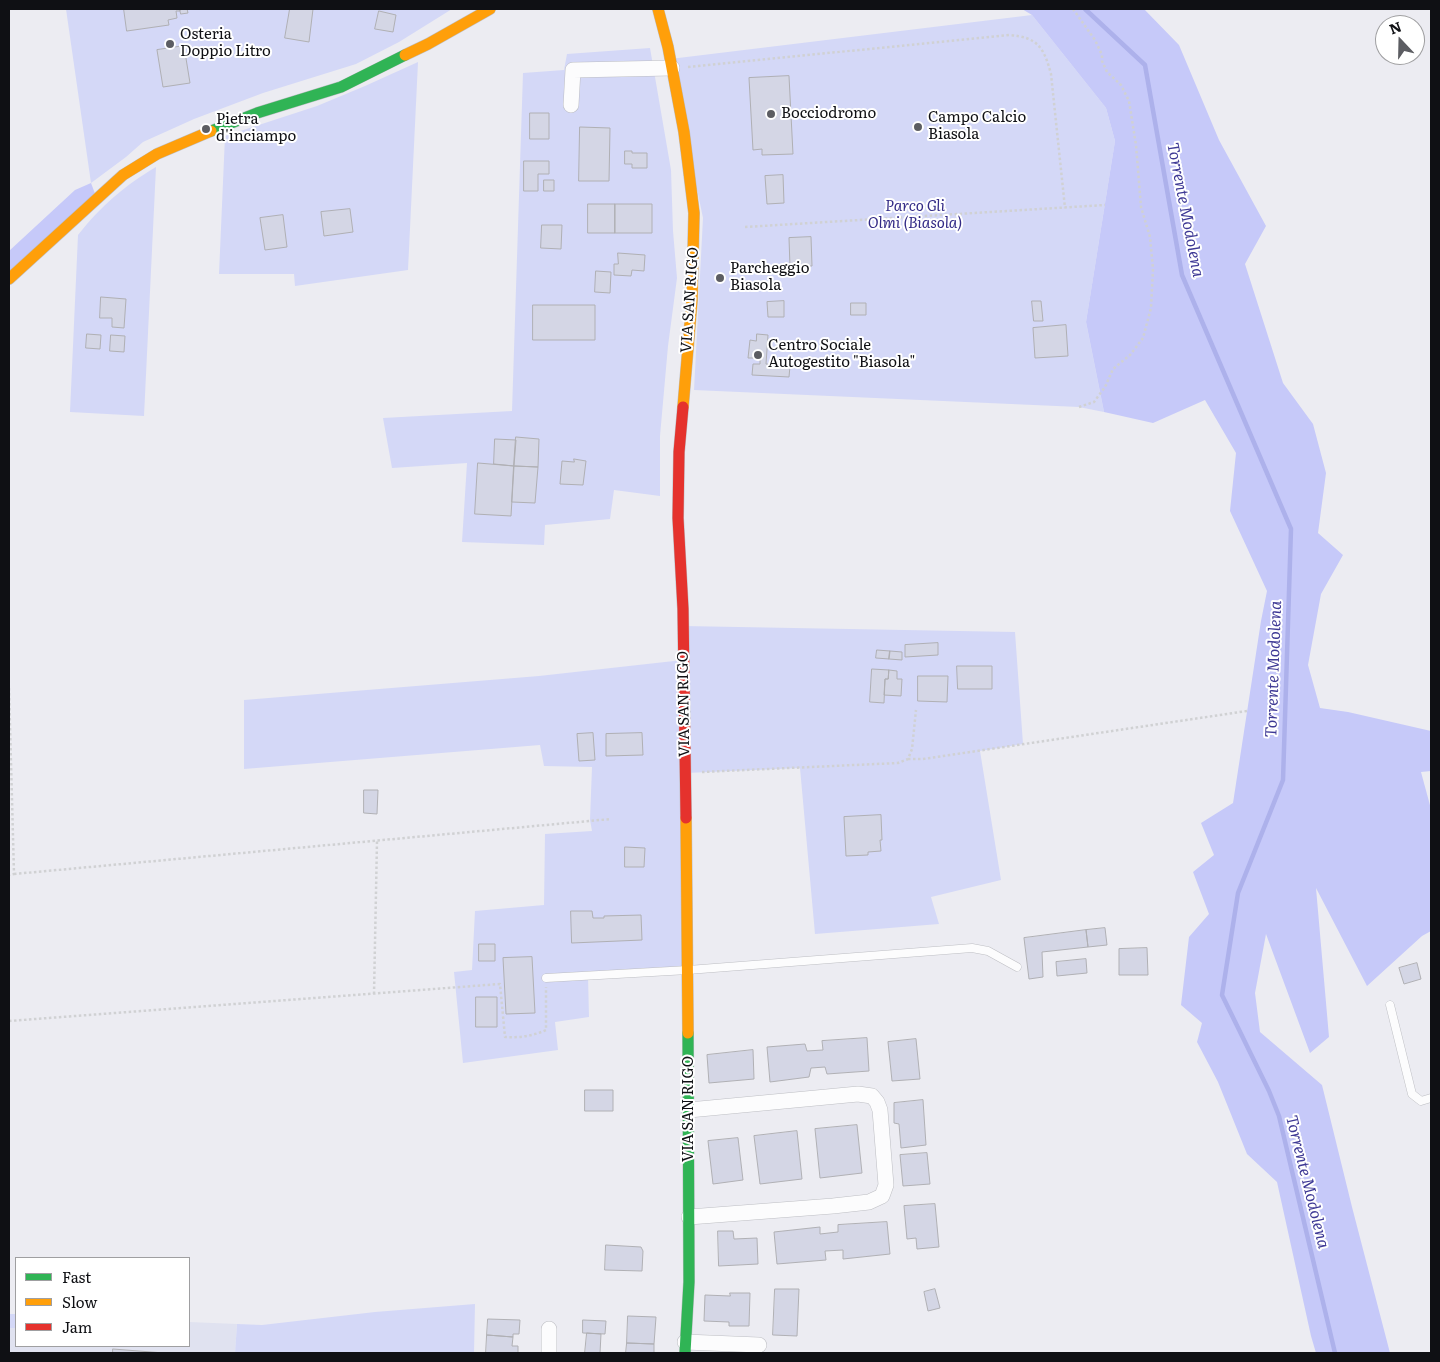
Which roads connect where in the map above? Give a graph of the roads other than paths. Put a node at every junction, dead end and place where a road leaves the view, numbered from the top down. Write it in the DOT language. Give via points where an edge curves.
graph roads {
  1 [pos="490,9"];
  2 [pos="658,9"];
  3 [pos="672,68"];
  4 [pos="571,105"];
  5 [pos="9,279"];
  6 [pos="1017,967"];
  7 [pos="688,970"];
  8 [pos="546,978"];
  9 [pos="1390,1005"];
  10 [pos="1431,1098"];
  11 [pos="689,1110"];
  12 [pos="689,1217"];
  13 [pos="549,1329"];
  14 [pos="759,1345"];
  15 [pos="685,1348"];
  16 [pos="548,1353"];
  1 -- 5 [label="street" via="428,44 341,86 257,113 157,154 123,175"];
  2 -- 3 [label="street, VIA SAN RIGO"];
  3 -- 4 [label="street" via="573,70"];
  3 -- 7 [label="street, VIA SAN RIGO" via="694,213 692,300 679,462 678,518 683,609"];
  6 -- 7 [label="lane" via="988,951 972,948"];
  7 -- 8 [label="lane"];
  7 -- 11 [label="street, VIA SAN RIGO"];
  9 -- 10 [label="lane" via="1412,1094 1421,1101"];
  11 -- 12 [label="street, VIA SAN RIGO"];
  11 -- 12 [label="street" via="858,1094 872,1096 880,1110 886,1185 882,1196 869,1202"];
  12 -- 15 [label="street, VIA SAN RIGO"];
  13 -- 16 [label="street"];
  14 -- 15 [label="street, VIA SAN RIGO"];
}
